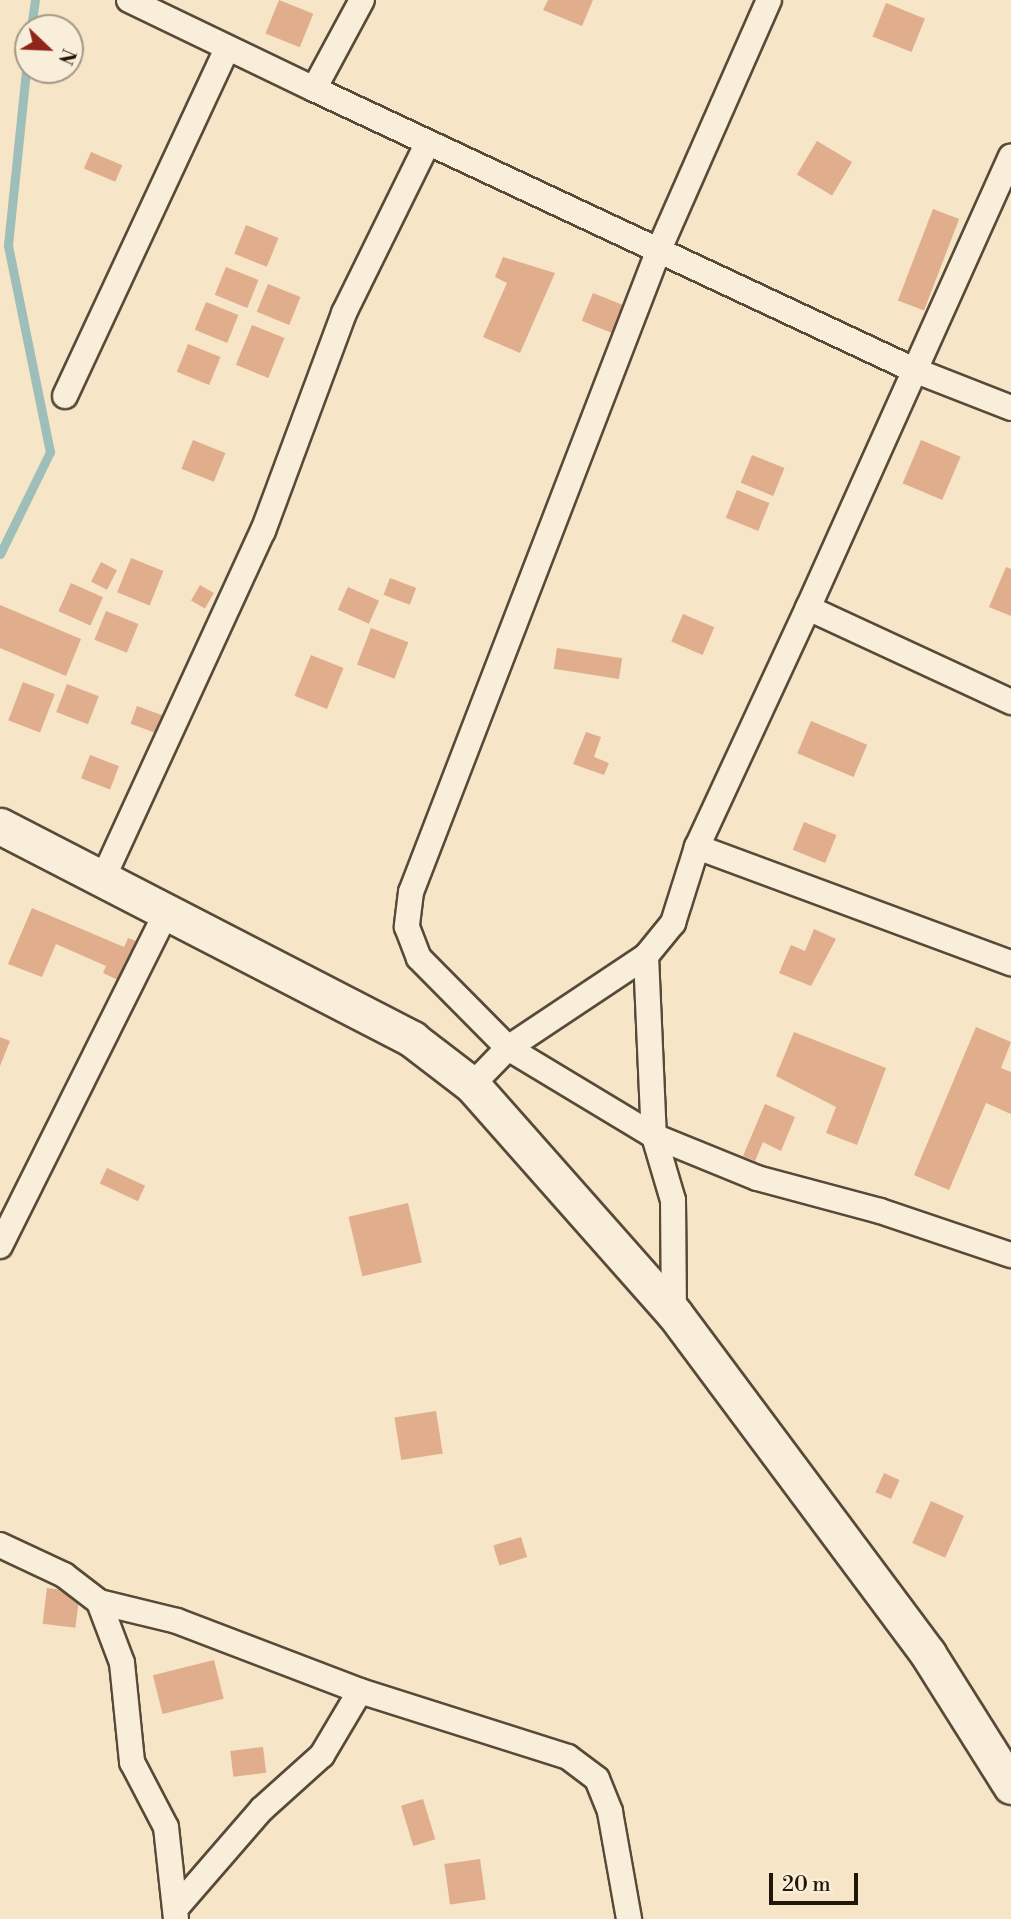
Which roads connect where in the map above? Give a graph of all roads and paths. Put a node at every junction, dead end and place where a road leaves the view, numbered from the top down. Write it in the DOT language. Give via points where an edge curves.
graph roads {
  1 [pos="129,0"];
  2 [pos="362,0"];
  3 [pos="769,0"];
  4 [pos="227,49"];
  5 [pos="314,89"];
  6 [pos="426,146"];
  7 [pos="1011,157"];
  8 [pos="658,252"];
  9 [pos="914,370"];
  10 [pos="65,396"];
  11 [pos="1011,408"];
  12 [pos="808,608"];
  13 [pos="1011,702"];
  14 [pos="0,827"];
  15 [pos="696,846"];
  16 [pos="104,876"];
  17 [pos="168,909"];
  18 [pos="646,956"];
  19 [pos="1011,963"];
  20 [pos="508,1048"];
  21 [pos="472,1085"];
  22 [pos="654,1136"];
  23 [pos="0,1246"];
  24 [pos="1011,1255"];
  25 [pos="674,1313"];
  26 [pos="0,1545"];
  27 [pos="99,1602"];
  28 [pos="359,1691"];
  29 [pos="1011,1786"];
  30 [pos="177,1913"];
  31 [pos="629,1919"];
  1 -- 4 [label="street"];
  2 -- 5 [label="street"];
  3 -- 8 [label="street"];
  4 -- 5 [label="street"];
  4 -- 10 [label="street"];
  5 -- 6 [label="street"];
  6 -- 8 [label="street"];
  6 -- 16 [label="street" via="344,313 263,531"];
  7 -- 9 [label="street"];
  8 -- 9 [label="street"];
  8 -- 20 [label="street" via="411,892 407,927 419,958"];
  9 -- 11 [label="street"];
  9 -- 12 [label="street"];
  12 -- 13 [label="street"];
  12 -- 15 [label="street"];
  14 -- 16 [label="main road"];
  15 -- 18 [label="street" via="673,923"];
  15 -- 19 [label="street"];
  16 -- 17 [label="main road"];
  17 -- 21 [label="main road" via="412,1040"];
  17 -- 23 [label="street"];
  18 -- 20 [label="street"];
  18 -- 22 [label="street"];
  20 -- 21 [label="street"];
  20 -- 22 [label="street"];
  21 -- 25 [label="main road"];
  22 -- 24 [label="street" via="757,1178 880,1211"];
  22 -- 25 [label="street" via="673,1200"];
  25 -- 29 [label="main road" via="928,1654"];
  26 -- 27 [label="street" via="64,1575"];
  27 -- 28 [label="street" via="177,1621"];
  27 -- 30 [label="street" via="122,1662 132,1762 166,1827"];
  28 -- 30 [label="street" via="322,1755 262,1809"];
  28 -- 31 [label="street" via="568,1757 597,1779 610,1812"];
}
